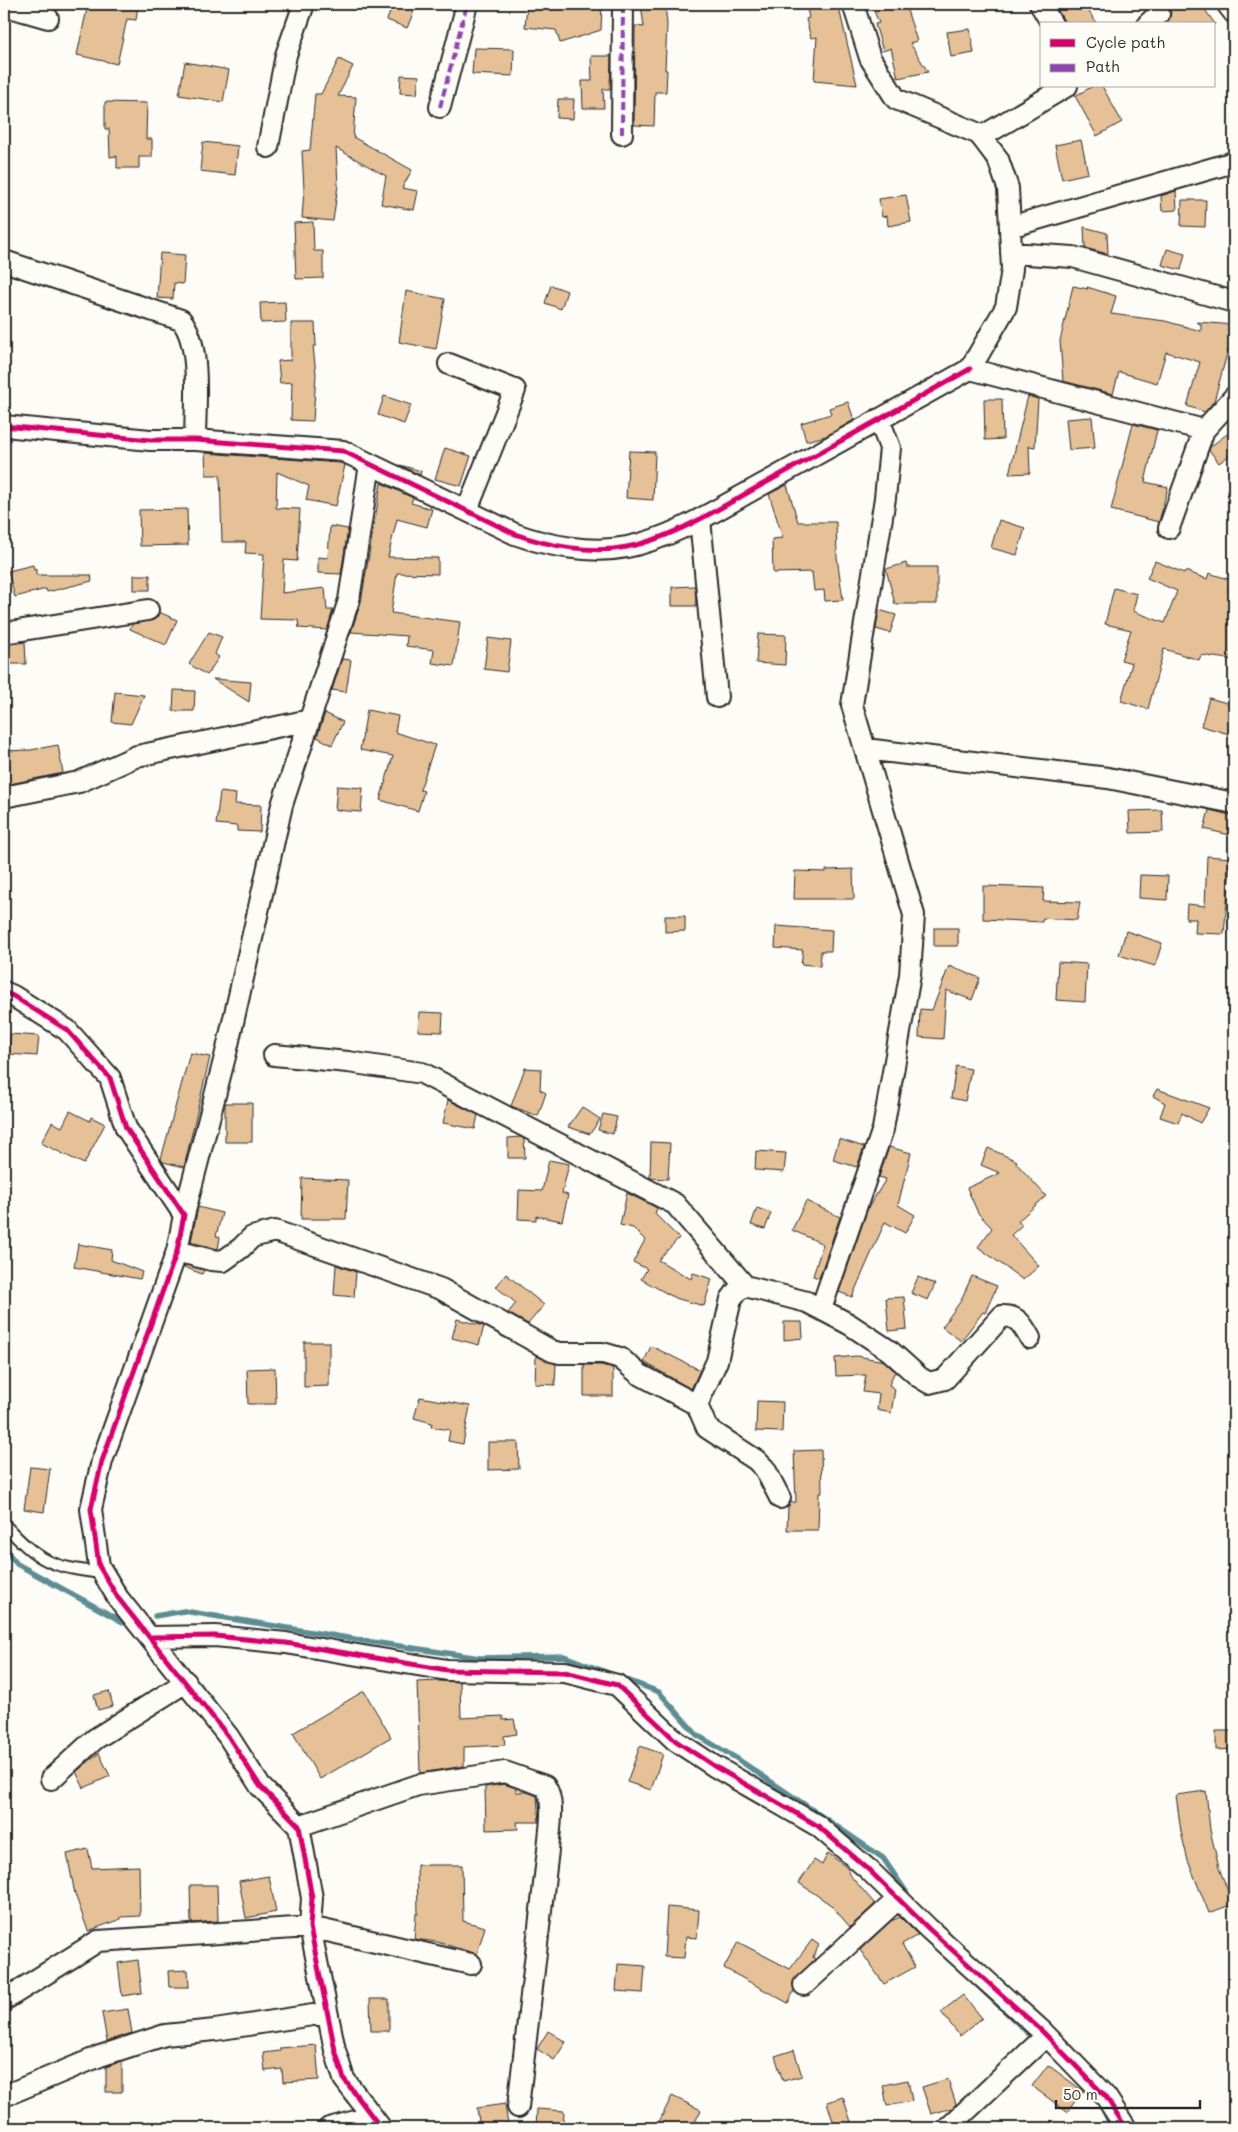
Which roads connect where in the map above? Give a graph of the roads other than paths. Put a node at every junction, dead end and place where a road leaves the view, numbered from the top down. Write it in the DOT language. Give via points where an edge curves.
graph roads {
  1 [pos="304,4"];
  2 [pos="467,4"];
  3 [pos="622,4"];
  4 [pos="853,4"];
  5 [pos="1040,4"];
  6 [pos="1227,4"];
  7 [pos="4,9"];
  8 [pos="1234,13"];
  9 [pos="48,18"];
  10 [pos="1051,22"];
  11 [pos="1064,88"];
  12 [pos="440,107"];
  13 [pos="622,134"];
  14 [pos="981,137"];
  15 [pos="268,147"];
  16 [pos="1234,162"];
  17 [pos="1010,227"];
  18 [pos="1011,253"];
  19 [pos="4,261"];
  20 [pos="1234,302"];
  21 [pos="449,364"];
  22 [pos="970,369"];
  23 [pos="1234,400"];
  24 [pos="879,419"];
  25 [pos="4,426"];
  26 [pos="1204,430"];
  27 [pos="195,440"];
  28 [pos="370,464"];
  29 [pos="467,510"];
  30 [pos="700,519"];
  31 [pos="1169,528"];
  32 [pos="148,610"];
  33 [pos="4,633"];
  34 [pos="717,697"];
  35 [pos="310,720"];
  36 [pos="865,749"];
  37 [pos="4,797"];
  38 [pos="1234,803"];
  39 [pos="4,992"];
  40 [pos="274,1055"];
  41 [pos="184,1216"];
  42 [pos="177,1250"];
  43 [pos="745,1286"];
  44 [pos="821,1309"];
  45 [pos="1030,1338"];
  46 [pos="697,1405"];
  47 [pos="780,1498"];
  48 [pos="4,1524"];
  49 [pos="103,1573"];
  50 [pos="151,1637"];
  51 [pos="186,1682"];
  52 [pos="51,1779"];
  53 [pos="299,1826"];
  54 [pos="898,1899"];
  55 [pos="310,1926"];
  56 [pos="471,1964"];
  57 [pos="804,1985"];
  58 [pos="4,2000"];
  59 [pos="326,2013"];
  60 [pos="1046,2036"];
  61 [pos="4,2096"];
  62 [pos="518,2107"];
  63 [pos="376,2123"];
  64 [pos="329,2128"];
  65 [pos="948,2128"];
  66 [pos="1126,2128"];
  1 -- 15 [label="street" via="286,55"];
  2 -- 12 [label="street"];
  3 -- 13 [label="street"];
  4 -- 14 [label="street" via="870,58 896,99"];
  5 -- 10 [label="street"];
  6 -- 8 [label="street"];
  7 -- 9 [label="street" via="13,8"];
  11 -- 14 [label="street"];
  14 -- 17 [label="street" via="998,158 1008,188"];
  16 -- 17 [label="street"];
  17 -- 18 [label="street"];
  18 -- 20 [label="street" via="1073,257"];
  18 -- 22 [label="street" via="1006,308"];
  19 -- 27 [label="street" via="180,320 186,326 194,358"];
  21 -- 29 [label="street" via="515,390"];
  22 -- 24 [label="street"];
  22 -- 26 [label="street"];
  23 -- 26 [label="street"];
  24 -- 30 [label="street"];
  24 -- 36 [label="street" via="890,448 852,705"];
  25 -- 27 [label="street" via="150,440"];
  26 -- 31 [label="street"];
  27 -- 28 [label="street" via="334,449"];
  28 -- 29 [label="street"];
  28 -- 35 [label="street" via="349,600"];
  29 -- 30 [label="street" via="536,541 585,548 624,548 641,544"];
  30 -- 34 [label="street"];
  32 -- 33 [label="street"];
  35 -- 37 [label="street" via="137,756 79,782"];
  35 -- 41 [label="street" via="282,806 227,1049"];
  36 -- 38 [label="street" via="1108,778"];
  36 -- 44 [label="street" via="914,916 910,975 883,1129"];
  39 -- 41 [label="street" via="67,1030 110,1078 126,1128"];
  40 -- 43 [label="street" via="422,1073 675,1204"];
  41 -- 42 [label="street"];
  42 -- 46 [label="street" via="223,1261 252,1237 275,1231 441,1289 552,1351 612,1354 638,1374"];
  42 -- 49 [label="street" via="102,1461 91,1510 99,1566"];
  43 -- 44 [label="street" via="807,1302"];
  43 -- 46 [label="street" via="732,1299 717,1361"];
  44 -- 45 [label="street" via="890,1350 931,1384 945,1379 1002,1316 1020,1321"];
  46 -- 47 [label="street" via="707,1428 765,1469"];
  48 -- 49 [label="lane" via="45,1561 71,1569"];
  49 -- 50 [label="street" via="118,1598"];
  50 -- 51 [label="street"];
  50 -- 54 [label="street" via="215,1636 286,1643 448,1670 566,1672 617,1685 676,1741 818,1826"];
  51 -- 52 [label="street" via="95,1740"];
  51 -- 53 [label="street" via="228,1736 260,1786"];
  53 -- 55 [label="street" via="312,1898"];
  53 -- 62 [label="street" via="418,1785 505,1772 549,1790 548,1850"];
  54 -- 57 [label="street"];
  54 -- 60 [label="street"];
  55 -- 56 [label="street"];
  55 -- 58 [label="street" via="98,1941"];
  55 -- 59 [label="street"];
  59 -- 61 [label="street" via="165,2035 100,2056"];
  59 -- 63 [label="street" via="344,2079"];
  60 -- 65 [label="street"];
  60 -- 66 [label="street" via="1106,2097"];
  63 -- 64 [label="street"];
}
